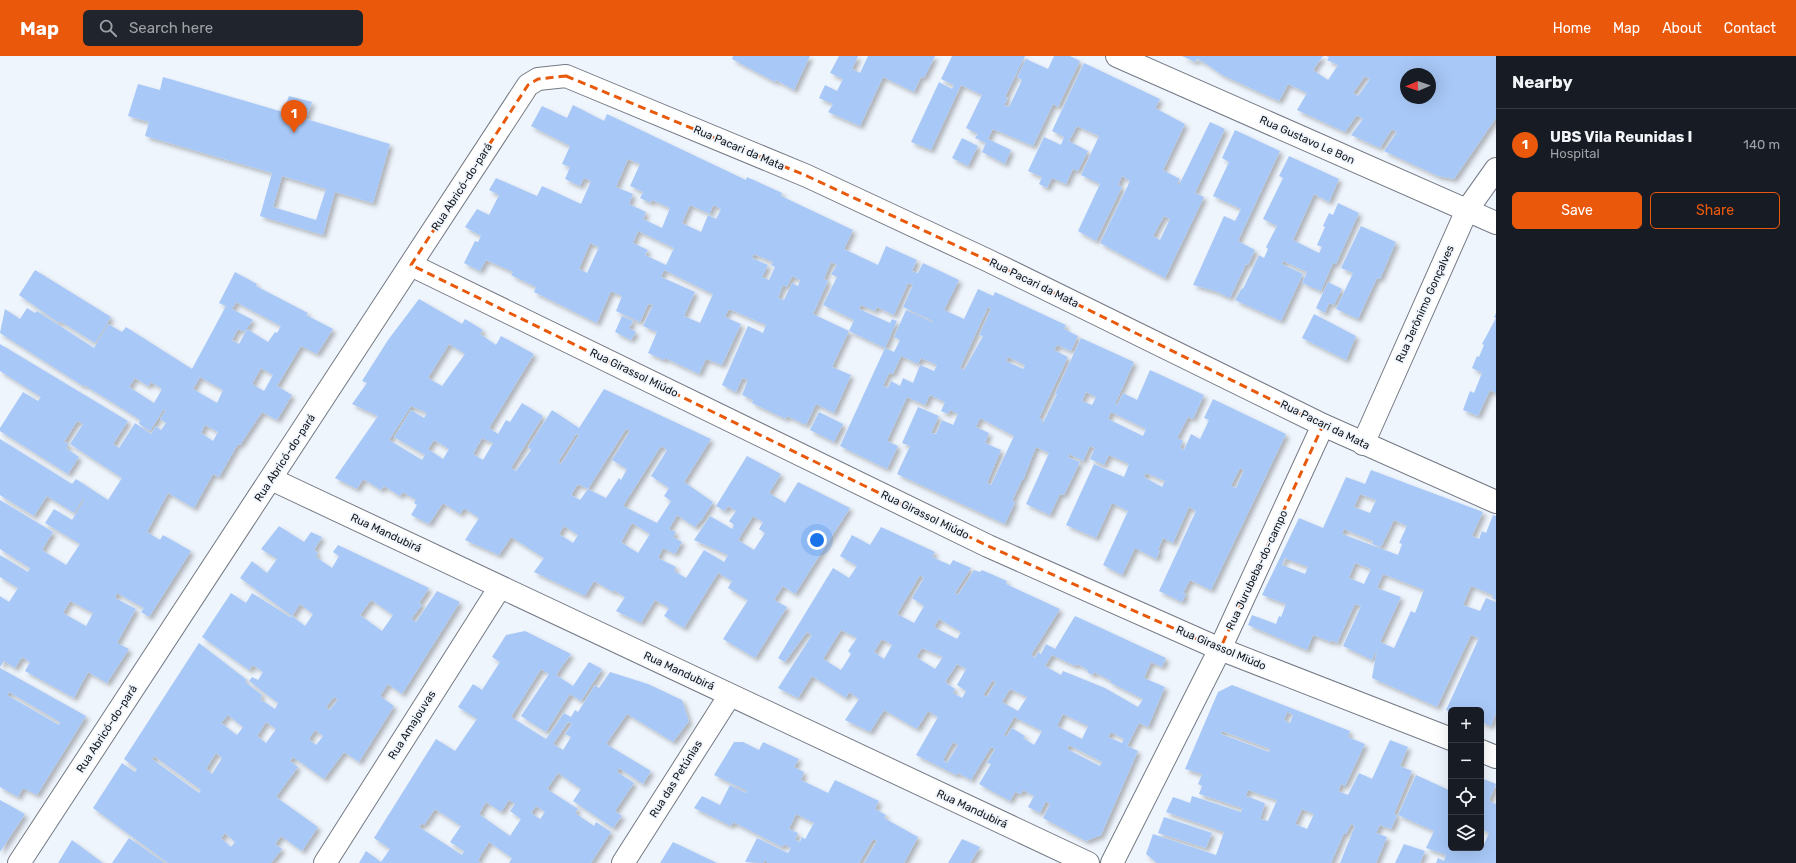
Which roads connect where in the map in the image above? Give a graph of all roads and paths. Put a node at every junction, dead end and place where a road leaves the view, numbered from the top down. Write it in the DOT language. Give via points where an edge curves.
graph roads {
  1 [pos="1118,56"];
  2 [pos="566,76"];
  3 [pos="1496,169"];
  4 [pos="1467,210"];
  5 [pos="1496,223"];
  6 [pos="411,265"];
  7 [pos="1324,425"];
  8 [pos="1363,444"];
  9 [pos="271,479"];
  10 [pos="1496,502"];
  11 [pos="500,587"];
  12 [pos="1220,649"];
  13 [pos="730,695"];
  14 [pos="1448,738"];
  15 [pos="1484,752"];
  16 [pos="1496,757"];
  17 [pos="19,863"];
  18 [pos="325,863"];
  19 [pos="623,863"];
  20 [pos="1088,863"];
  21 [pos="1112,863"];
  1 -- 4 [label="street, Rua Gustavo Le Bon"];
  2 -- 6 [label="street, Rua Abricó-do-pará" via="538,79 528,85"];
  2 -- 7 [label="street, Rua Pacari da Mata" via="806,176 987,260"];
  3 -- 4 [label="street, Rua Jerônimo Gonçalves"];
  4 -- 5 [label="street, Rua Gustavo Le Bon"];
  4 -- 8 [label="street, Rua Jerônimo Gonçalves"];
  6 -- 9 [label="street, Rua Abricó-do-pará"];
  6 -- 12 [label="street, Rua Girassol Miúdo" via="988,546"];
  7 -- 8 [label="street, Rua Pacari da Mata"];
  7 -- 12 [label="street, Rua Jurubeba-do-campo"];
  8 -- 10 [label="street, Rua Pacari da Mata"];
  9 -- 11 [label="street, Rua Mandubirá"];
  9 -- 17 [label="street, Rua Abricó-do-pará"];
  11 -- 13 [label="street, Rua Mandubirá"];
  11 -- 18 [label="street, Rua Amajouvas"];
  12 -- 14 [label="street, Rua Girassol Miúdo"];
  12 -- 21 [label="street, Rua Jurubeba-do-campo"];
  13 -- 19 [label="street, Rua das Petúnias"];
  13 -- 20 [label="street, Rua Mandubirá"];
  15 -- 16 [label="street"];
}
